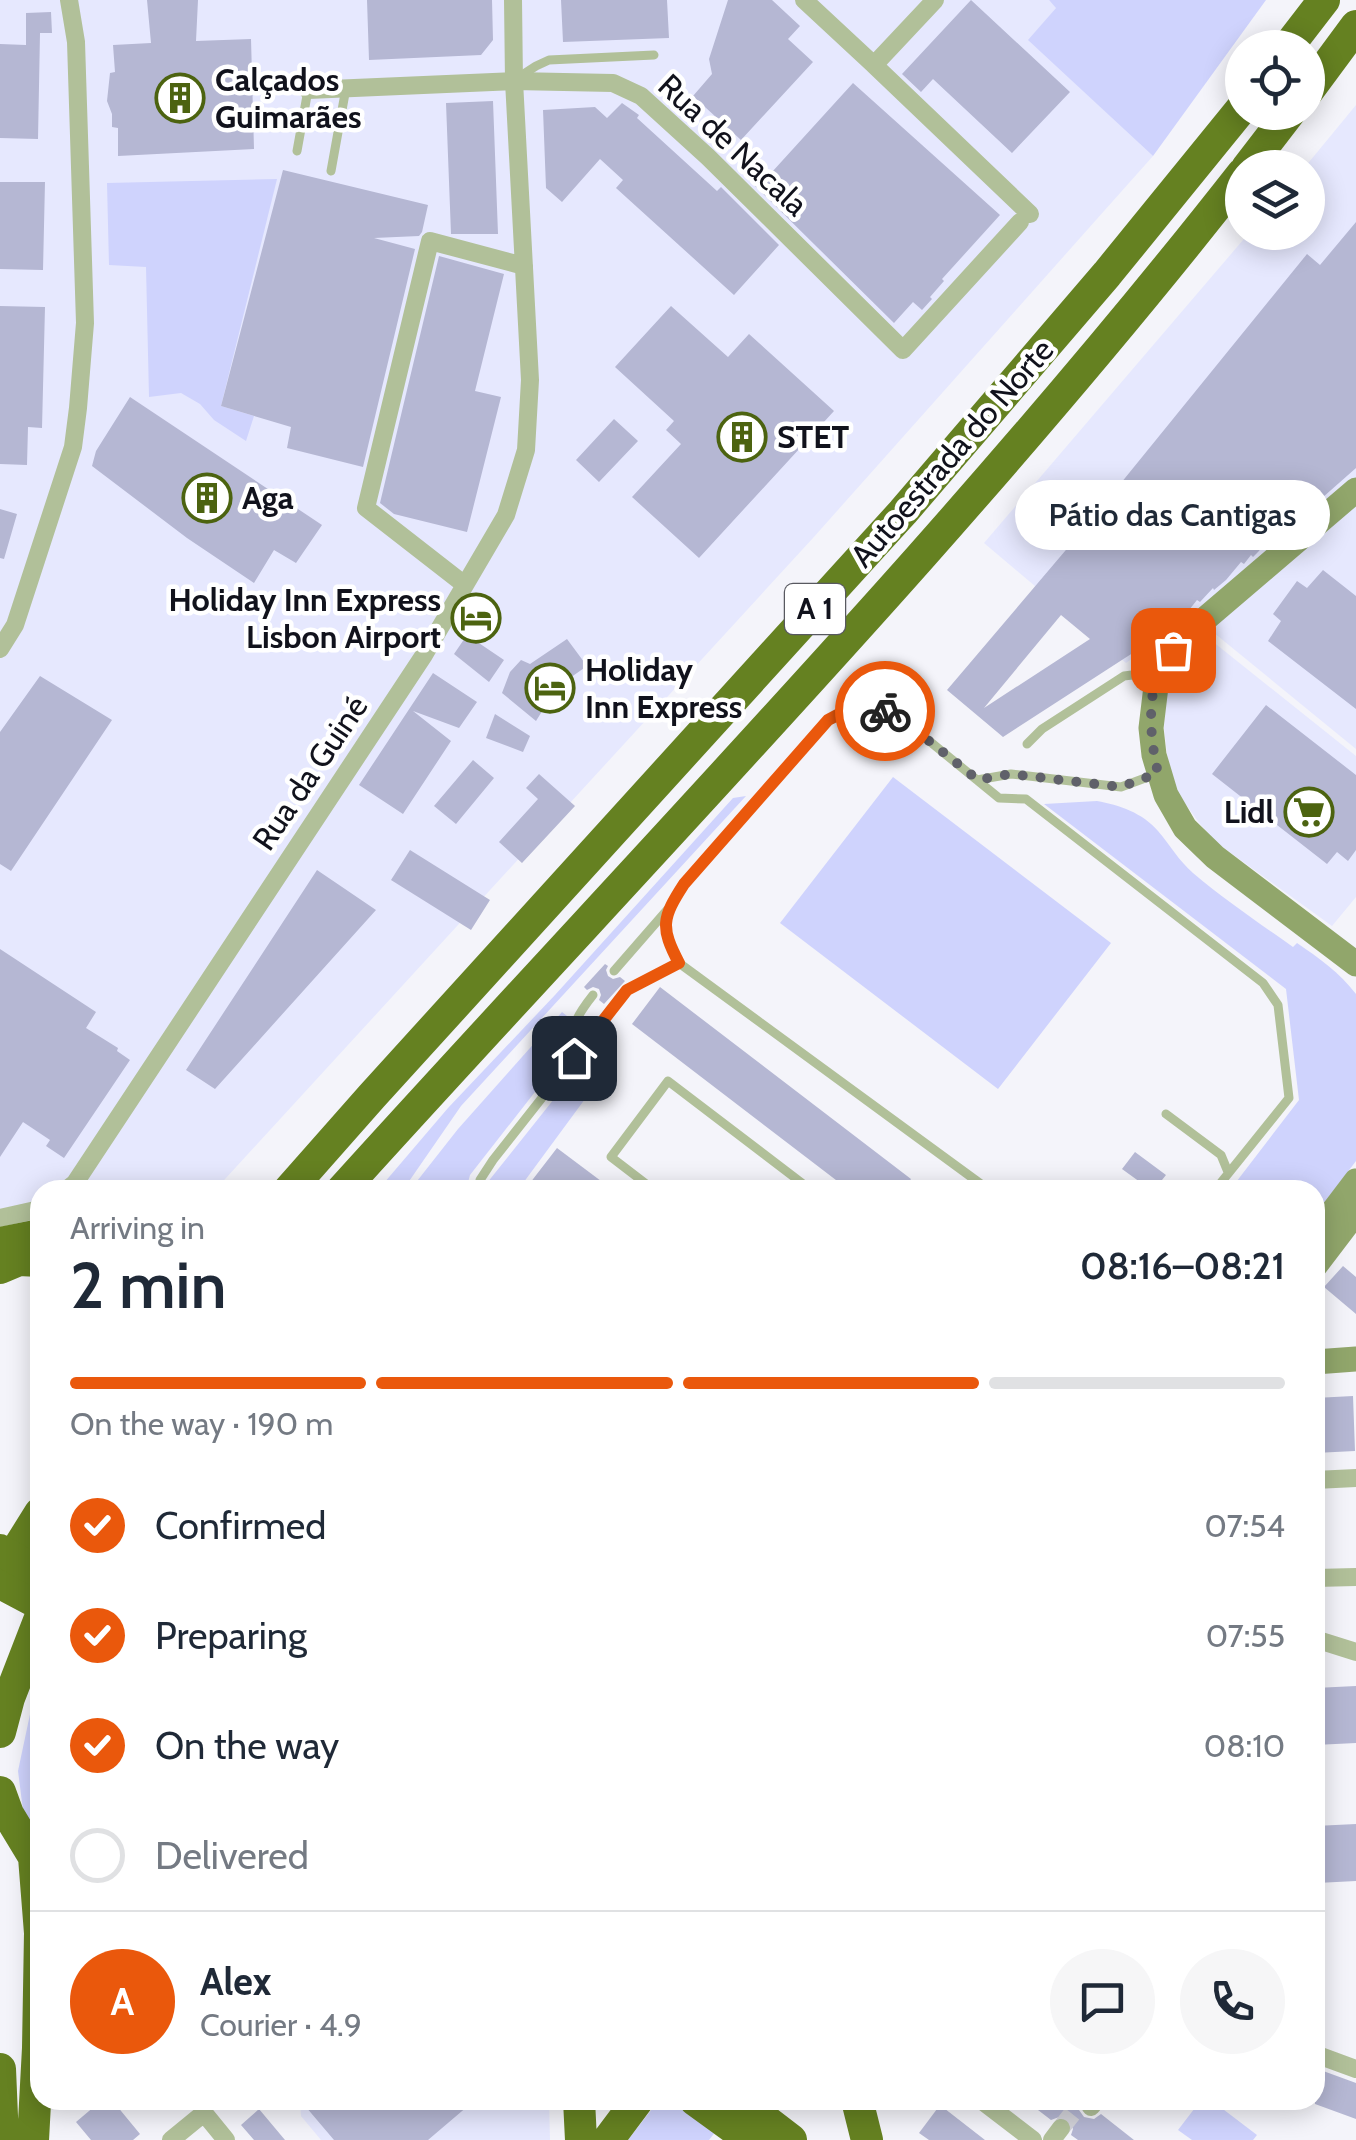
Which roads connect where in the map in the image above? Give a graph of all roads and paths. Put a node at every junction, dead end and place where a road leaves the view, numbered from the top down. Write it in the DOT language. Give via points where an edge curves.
graph roads {
  1 [pos="70,0"];
  2 [pos="513,0"];
  3 [pos="804,0"];
  4 [pos="935,0"];
  5 [pos="1324,0"];
  6 [pos="1356,26"];
  7 [pos="1302,30"];
  8 [pos="1356,40"];
  9 [pos="654,55"];
  10 [pos="874,65"];
  11 [pos="1325,68"];
  12 [pos="1325,71"];
  13 [pos="514,81"];
  14 [pos="346,88"];
  15 [pos="308,90"];
  16 [pos="1225,129"];
  17 [pos="1276,130"];
  18 [pos="1261,150"];
  19 [pos="297,152"];
  20 [pos="332,171"];
  21 [pos="1225,195"];
  22 [pos="524,266"];
  23 [pos="1356,490"];
  24 [pos="466,585"];
  25 [pos="0,649"];
  26 [pos="1157,678"];
  27 [pos="1026,744"];
  28 [pos="1158,773"];
  29 [pos="978,780"];
  30 [pos="668,910"];
  31 [pos="679,963"];
  32 [pos="1355,965"];
  33 [pos="614,972"];
  34 [pos="593,995"];
  35 [pos="574,1058"];
  36 [pos="372,1096"];
  37 [pos="1166,1114"];
  38 [pos="400,1126"];
  39 [pos="1228,1172"];
  40 [pos="974,1179"];
  41 [pos="76,1180"];
  42 [pos="275,1180"];
  43 [pos="298,1180"];
  44 [pos="351,1180"];
  45 [pos="372,1180"];
  46 [pos="480,1180"];
  47 [pos="641,1180"];
  48 [pos="798,1180"];
  49 [pos="1222,1180"];
  50 [pos="1356,1181"];
  51 [pos="30,1211"];
  52 [pos="1356,1212"];
  53 [pos="0,1218"];
  54 [pos="1325,1222"];
  55 [pos="30,1238"];
  56 [pos="0,1243"];
  57 [pos="1325,1253"];
  58 [pos="30,1261"];
  59 [pos="0,1268"];
  60 [pos="1356,1359"];
  61 [pos="1325,1361"];
  62 [pos="1356,1478"];
  63 [pos="1325,1480"];
  64 [pos="30,1530"];
  65 [pos="0,1550"];
  66 [pos="30,1567"];
  67 [pos="1356,1577"];
  68 [pos="1325,1578"];
  69 [pos="0,1580"];
  70 [pos="30,1598"];
  71 [pos="1325,1643"];
  72 [pos="30,1644"];
  73 [pos="1356,1652"];
  74 [pos="0,1732"];
  75 [pos="0,1792"];
  76 [pos="30,1848"];
  77 [pos="1325,2058"];
  78 [pos="0,2069"];
  79 [pos="1356,2069"];
  80 [pos="35,2110"];
  81 [pos="579,2110"];
  82 [pos="630,2110"];
  83 [pos="709,2110"];
  84 [pos="751,2110"];
  85 [pos="756,2110"];
  86 [pos="859,2110"];
  87 [pos="994,2110"];
  88 [pos="3,2140"];
  89 [pos="33,2140"];
  90 [pos="171,2140"];
  91 [pos="226,2140"];
  92 [pos="580,2140"];
  93 [pos="608,2140"];
  94 [pos="734,2140"];
  95 [pos="750,2140"];
  96 [pos="791,2140"];
  97 [pos="866,2140"];
  98 [pos="1033,2140"];
  1 -- 25 [label="street" via="86,323 78,408 73,447 14,625"];
  2 -- 13 [label="street, Rua da Guiné"];
  3 -- 10 [label="street, Rua de Nacala"];
  4 -- 10 [label="street"];
  5 -- 7 [label="highway"];
  6 -- 11 [label="highway"];
  8 -- 12 [label="highway"];
  9 -- 13 [label="lane" via="550,60"];
  10 -- 13 [label="street, Rua de Nacala" via="1025,218 903,350 641,96 613,83"];
  13 -- 14 [label="street, Rua de Nacala"];
  13 -- 22 [label="street, Rua da Guiné"];
  14 -- 15 [label="street, Rua de Nacala"];
  14 -- 20 [label="lane"];
  15 -- 19 [label="lane"];
  16 -- 36 [label="highway, Autoestrada do Norte / A 1" via="903,512"];
  17 -- 18 [label="highway"];
  21 -- 38 [label="highway, Autoestrada do Norte / A 1" via="914,564"];
  22 -- 24 [label="street, Rua da Guiné" via="526,450 506,516"];
  22 -- 24 [label="street" via="430,242 366,508"];
  23 -- 26 [label="street" via="1198,625"];
  24 -- 41 [label="street, Rua da Guiné"];
  26 -- 27 [label="lane" via="1124,676"];
  26 -- 28 [label="street" via="1151,728"];
  28 -- 29 [label="lane" via="1121,787 1010,774"];
  28 -- 32 [label="street" via="1174,812 1203,848"];
  29 -- 30 [label="lane" via="894,713 848,708 828,720"];
  29 -- 39 [label="lane" via="999,798 1026,799 1264,983 1278,1005 1288,1098"];
  30 -- 31 [label="lane" via="667,939"];
  30 -- 33 [label="lane"];
  31 -- 35 [label="lane" via="627,990"];
  31 -- 40 [label="lane"];
  34 -- 35 [label="lane" via="577,1015"];
  35 -- 46 [label="lane"];
  36 -- 42 [label="highway"];
  36 -- 43 [label="highway, Autoestrada do Norte / A 1"];
  37 -- 39 [label="lane" via="1221,1156"];
  38 -- 44 [label="highway, Autoestrada do Norte / A 1"];
  38 -- 45 [label="highway"];
  39 -- 49 [label="lane"];
  47 -- 48 [label="lane" via="611,1157 668,1081"];
  50 -- 54 [label="street"];
  51 -- 53 [label="street"];
  52 -- 57 [label="street"];
  55 -- 56 [label="highway"];
  58 -- 59 [label="highway"];
  60 -- 61 [label="street"];
  62 -- 63 [label="street"];
  64 -- 69 [label="highway"];
  65 -- 66 [label="highway, bridge"];
  67 -- 68 [label="street"];
  69 -- 70 [label="highway"];
  71 -- 73 [label="street"];
  72 -- 74 [label="highway"];
  75 -- 76 [label="highway"];
  77 -- 79 [label="street"];
  78 -- 88 [label="highway"];
  80 -- 89 [label="highway"];
  81 -- 92 [label="highway"];
  82 -- 93 [label="highway"];
  83 -- 95 [label="highway, bridge"];
  84 -- 96 [label="highway, bridge"];
  85 -- 94 [label="highway"];
  86 -- 97 [label="highway"];
  87 -- 98 [label="street"];
  90 -- 91 [label="street" via="204,2113"];
}
